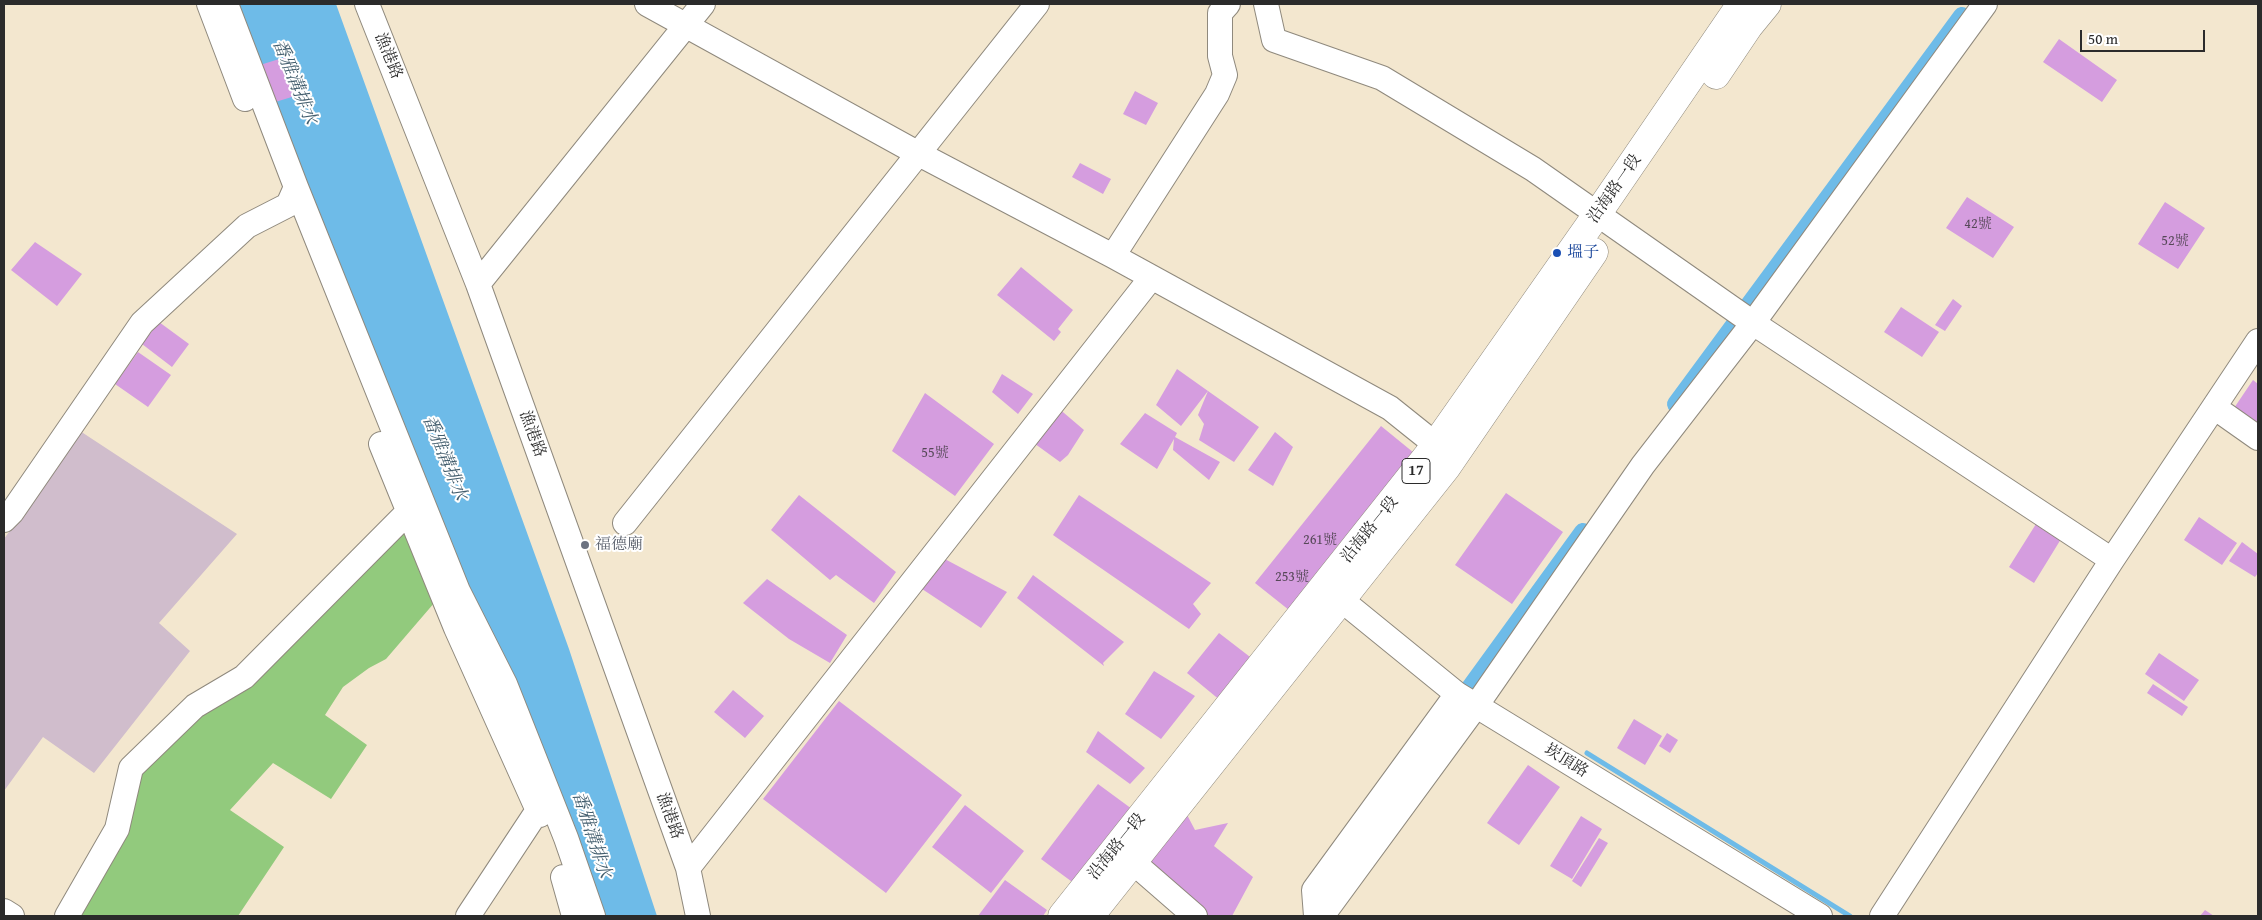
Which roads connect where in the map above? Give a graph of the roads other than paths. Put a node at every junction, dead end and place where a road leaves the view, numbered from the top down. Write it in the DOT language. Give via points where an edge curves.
graph roads {
  1 [pos="209,4"];
  2 [pos="226,4"];
  3 [pos="367,4"];
  4 [pos="647,4"];
  5 [pos="703,4"];
  6 [pos="1037,4"];
  7 [pos="1228,4"];
  8 [pos="1266,4"];
  9 [pos="1741,4"];
  10 [pos="1768,4"];
  11 [pos="1985,4"];
  12 [pos="686,25"];
  13 [pos="919,154"];
  14 [pos="292,196"];
  15 [pos="1606,218"];
  16 [pos="1113,256"];
  17 [pos="1151,278"];
  18 [pos="478,284"];
  19 [pos="1753,323"];
  20 [pos="2258,341"];
  21 [pos="2214,407"];
  22 [pos="2258,438"];
  23 [pos="1444,452"];
  24 [pos="408,512"];
  25 [pos="4,520"];
  26 [pos="625,523"];
  27 [pos="2112,560"];
  28 [pos="1333,593"];
  29 [pos="1467,700"];
  30 [pos="538,810"];
  31 [pos="1142,834"];
  32 [pos="1134,863"];
  33 [pos="688,868"];
  34 [pos="4,911"];
  35 [pos="12,916"];
  36 [pos="67,916"];
  37 [pos="468,916"];
  38 [pos="574,916"];
  39 [pos="593,916"];
  40 [pos="698,916"];
  41 [pos="1062,916"];
  42 [pos="1090,916"];
  43 [pos="1195,916"];
  44 [pos="1316,916"];
  45 [pos="1322,916"];
  46 [pos="1820,916"];
  47 [pos="1882,916"];
  1 -- 14 [label="street"];
  2 -- 14 [label="street"];
  3 -- 18 [label="street, 漁港路"];
  4 -- 12 [label="street"];
  5 -- 12 [label="street"];
  6 -- 13 [label="street"];
  7 -- 16 [label="street" via="1220,13 1220,56 1224,75 1217,94"];
  8 -- 15 [label="street" via="1274,40 1382,78 1526,165"];
  9 -- 15 [label="main road, 沿海路一段 / 17"];
  10 -- 15 [label="main road, 沿海路一段 / 17"];
  11 -- 19 [label="street"];
  12 -- 13 [label="street"];
  12 -- 18 [label="street"];
  13 -- 16 [label="street"];
  13 -- 26 [label="street"];
  14 -- 24 [label="street"];
  14 -- 25 [label="street" via="247,226 142,323"];
  14 -- 39 [label="street" via="458,591 505,684"];
  15 -- 19 [label="street"];
  15 -- 23 [label="main road, 沿海路一段 / 17"];
  16 -- 17 [label="street"];
  17 -- 23 [label="street" via="1390,408"];
  17 -- 33 [label="street"];
  18 -- 33 [label="street, 漁港路"];
  19 -- 27 [label="street"];
  19 -- 29 [label="street"];
  20 -- 21 [label="street"];
  21 -- 22 [label="street"];
  21 -- 27 [label="street"];
  23 -- 28 [label="main road, 沿海路一段 / 17"];
  24 -- 30 [label="street"];
  24 -- 36 [label="street" via="244,677 195,706 131,768 117,828"];
  27 -- 47 [label="street"];
  28 -- 29 [label="street, 崁頂路"];
  28 -- 31 [label="main road, 沿海路一段 / 17"];
  29 -- 44 [label="street" via="1314,890"];
  29 -- 45 [label="street"];
  29 -- 46 [label="street, 崁頂路"];
  30 -- 37 [label="street"];
  30 -- 38 [label="street"];
  31 -- 32 [label="main road, 沿海路一段 / 17"];
  31 -- 41 [label="main road, 沿海路一段 / 17"];
  32 -- 42 [label="main road, 沿海路一段 / 17"];
  32 -- 43 [label="street"];
  33 -- 40 [label="street, 漁港路"];
  34 -- 35 [label="street"];
}
